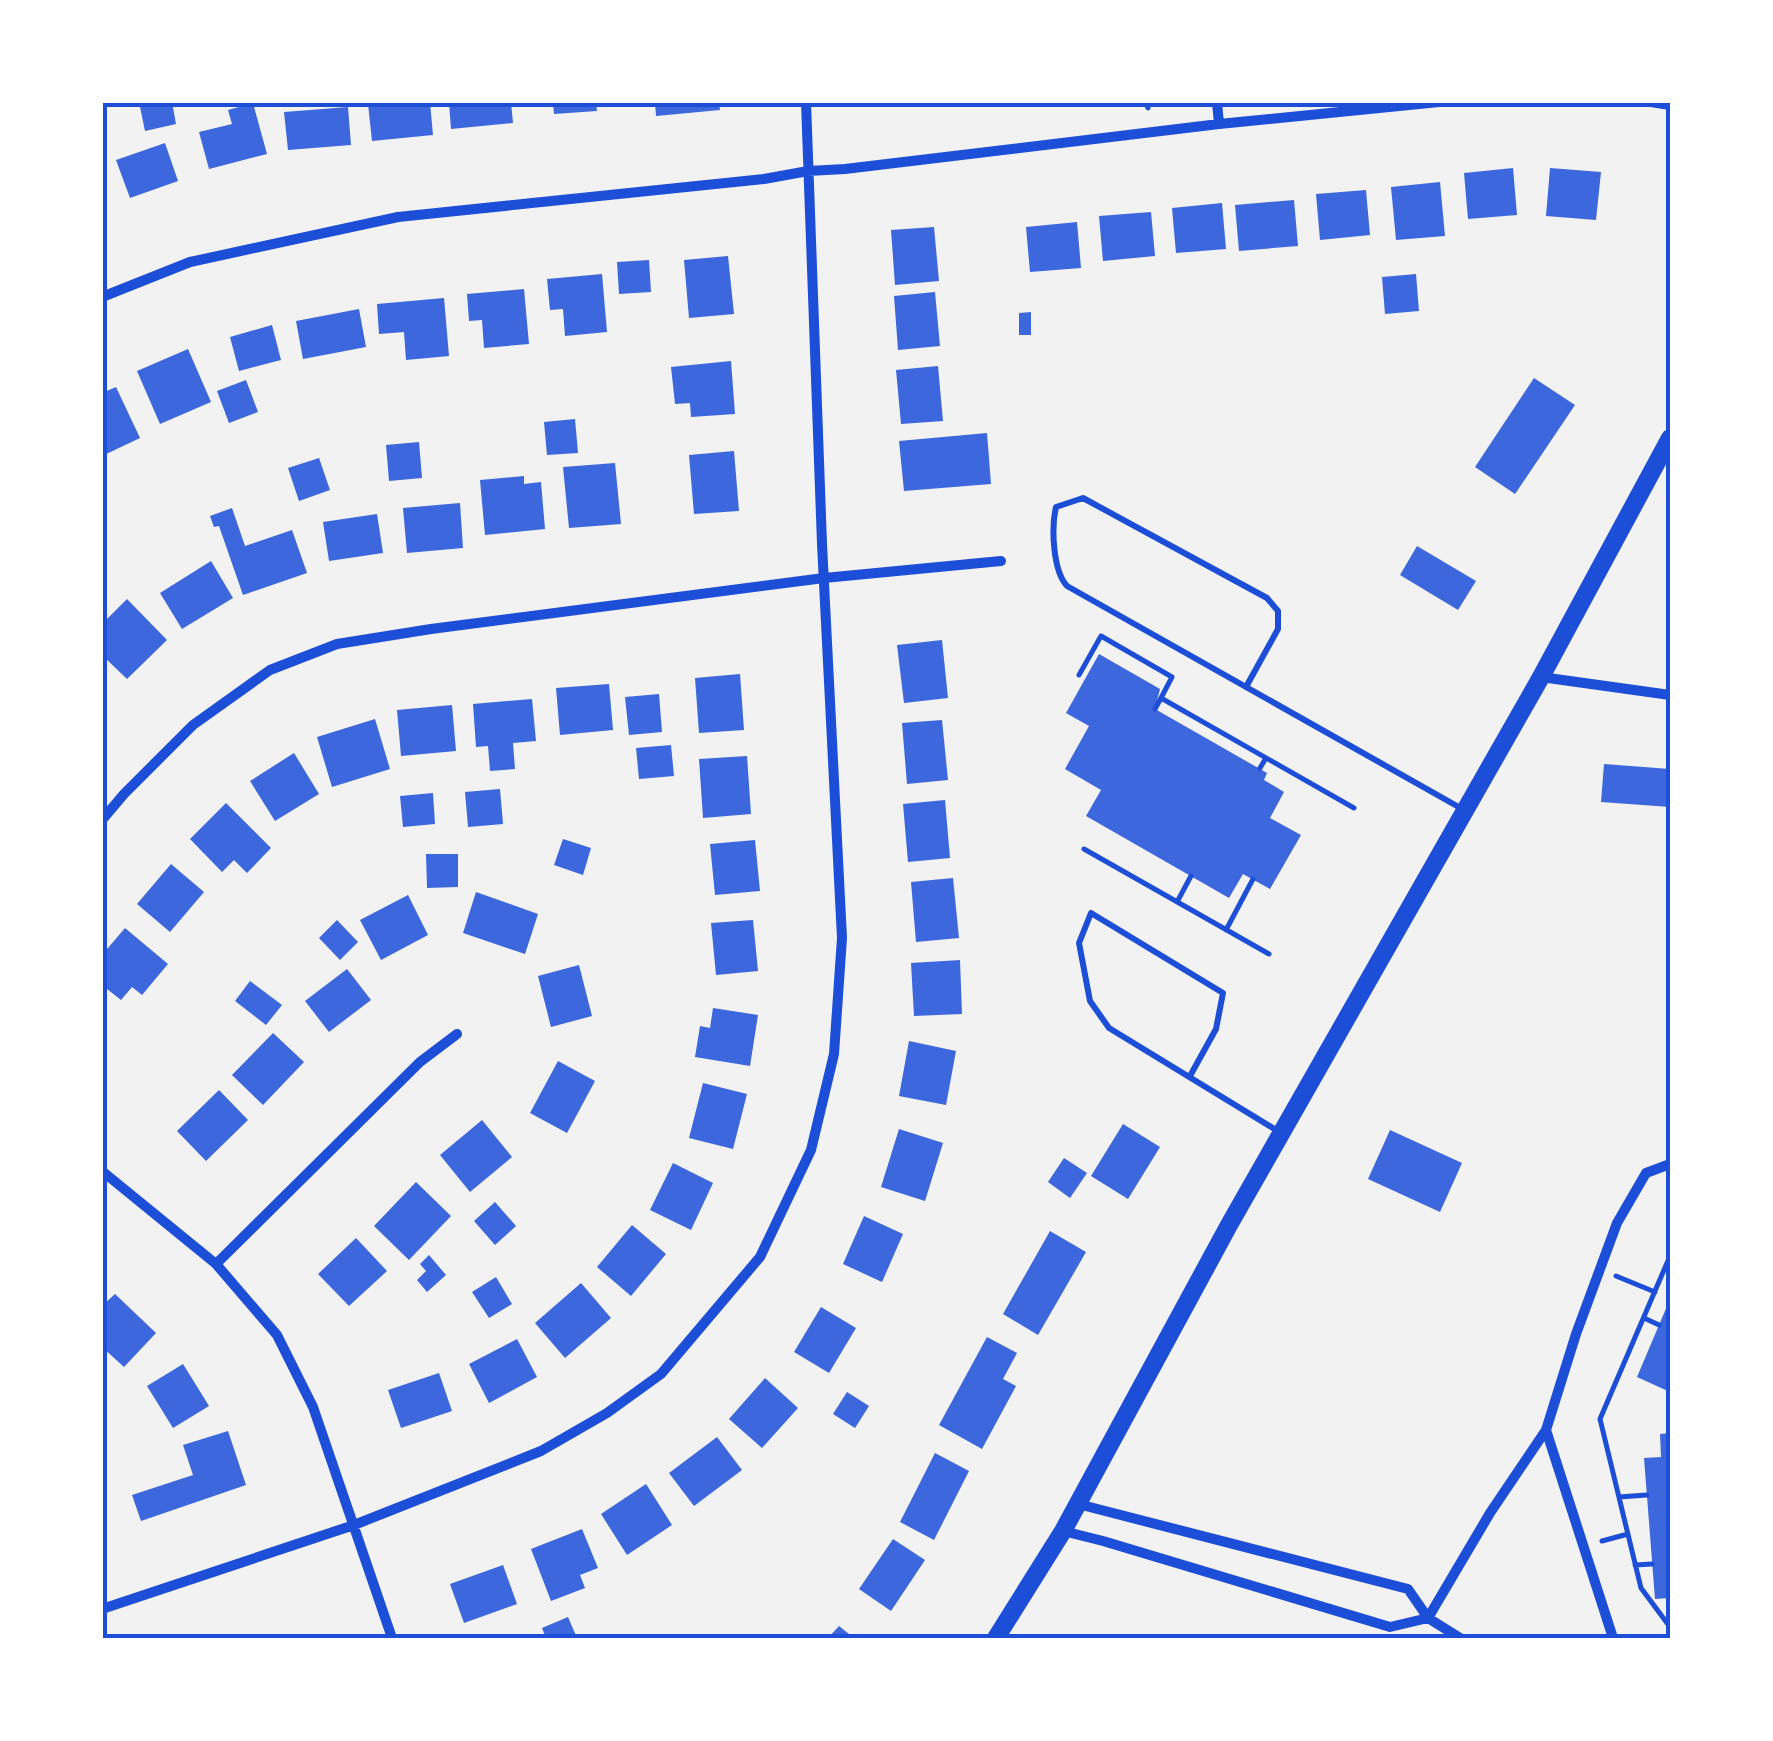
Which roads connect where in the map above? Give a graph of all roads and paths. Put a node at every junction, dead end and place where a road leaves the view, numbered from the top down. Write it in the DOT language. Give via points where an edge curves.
graph roads {
  1 [pos="806,102"];
  2 [pos="1218,102"];
  3 [pos="1439,102"];
  4 [pos="1651,102"];
  5 [pos="1670,104"];
  6 [pos="1219,124"];
  7 [pos="808,171"];
  8 [pos="102,297"];
  9 [pos="1670,438"];
  10 [pos="1001,561"];
  11 [pos="824,578"];
  12 [pos="1078,675"];
  13 [pos="1541,677"];
  14 [pos="1246,687"];
  15 [pos="1670,695"];
  16 [pos="1161,698"];
  17 [pos="1155,708"];
  18 [pos="1266,758"];
  19 [pos="1260,768"];
  20 [pos="1354,808"];
  21 [pos="1465,811"];
  22 [pos="102,820"];
  23 [pos="1084,850"];
  24 [pos="1192,876"];
  25 [pos="1253,879"];
  26 [pos="1177,902"];
  27 [pos="1226,930"];
  28 [pos="1269,954"];
  29 [pos="457,1034"];
  30 [pos="1190,1076"];
  31 [pos="1282,1133"];
  32 [pos="1670,1164"];
  33 [pos="102,1171"];
  34 [pos="1670,1256"];
  35 [pos="216,1264"];
  36 [pos="1600,1269"];
  37 [pos="1655,1292"];
  38 [pos="1644,1318"];
  39 [pos="1659,1324"];
  40 [pos="1546,1430"];
  41 [pos="1647,1495"];
  42 [pos="1619,1497"];
  43 [pos="1078,1504"];
  44 [pos="354,1525"];
  45 [pos="1063,1531"];
  46 [pos="1652,1564"];
  47 [pos="1636,1565"];
  48 [pos="102,1609"];
  49 [pos="1428,1618"];
  50 [pos="1670,1627"];
  51 [pos="392,1638"];
  52 [pos="996,1638"];
  53 [pos="1460,1638"];
  54 [pos="1613,1638"];
  1 -- 7 [label="street"];
  2 -- 6 [label="street"];
  3 -- 6 [label="street"];
  4 -- 5 [label="street"];
  6 -- 7 [label="street"];
  7 -- 8 [label="street" via="398,217 190,262"];
  7 -- 11 [label="street"];
  9 -- 13 [label="main road"];
  10 -- 11 [label="street"];
  11 -- 22 [label="street" via="336,644 270,670 193,724"];
  11 -- 44 [label="street" via="842,938 834,1054 810,1150 760,1257 661,1374 606,1413 541,1451"];
  12 -- 16 [label="path" via="1100,636 1172,677"];
  13 -- 15 [label="street"];
  13 -- 21 [label="main road"];
  14 -- 14 [label="lane" via="1067,586 1058,576 1056,507 1083,498 1267,598 1278,612 1278,629"];
  14 -- 21 [label="lane"];
  16 -- 17 [label="path"];
  16 -- 18 [label="path"];
  18 -- 19 [label="path"];
  18 -- 20 [label="path"];
  21 -- 31 [label="main road"];
  23 -- 26 [label="path"];
  24 -- 26 [label="path"];
  25 -- 27 [label="path"];
  26 -- 27 [label="path"];
  27 -- 28 [label="path"];
  29 -- 35 [label="street" via="420,1062"];
  30 -- 30 [label="lane" via="1110,1028 1090,1001 1078,943 1091,914 1223,993 1216,1030"];
  30 -- 31 [label="lane"];
  31 -- 43 [label="main road"];
  32 -- 36 [label="street" via="1646,1173"];
  33 -- 35 [label="street"];
  34 -- 37 [label="path"];
  35 -- 44 [label="street" via="278,1335 314,1407"];
  36 -- 37 [label="path"];
  36 -- 40 [label="street"];
  37 -- 38 [label="path"];
  38 -- 39 [label="path"];
  38 -- 42 [label="path" via="1600,1420"];
  40 -- 49 [label="street"];
  40 -- 54 [label="street"];
  41 -- 42 [label="path"];
  42 -- 47 [label="path"];
  43 -- 45 [label="main road"];
  43 -- 49 [label="street" via="1408,1589"];
  44 -- 48 [label="street"];
  44 -- 51 [label="street"];
  45 -- 49 [label="street" via="1390,1627"];
  45 -- 52 [label="main road"];
  46 -- 47 [label="path"];
  47 -- 50 [label="path" via="1641,1588"];
  49 -- 53 [label="street"];
}
